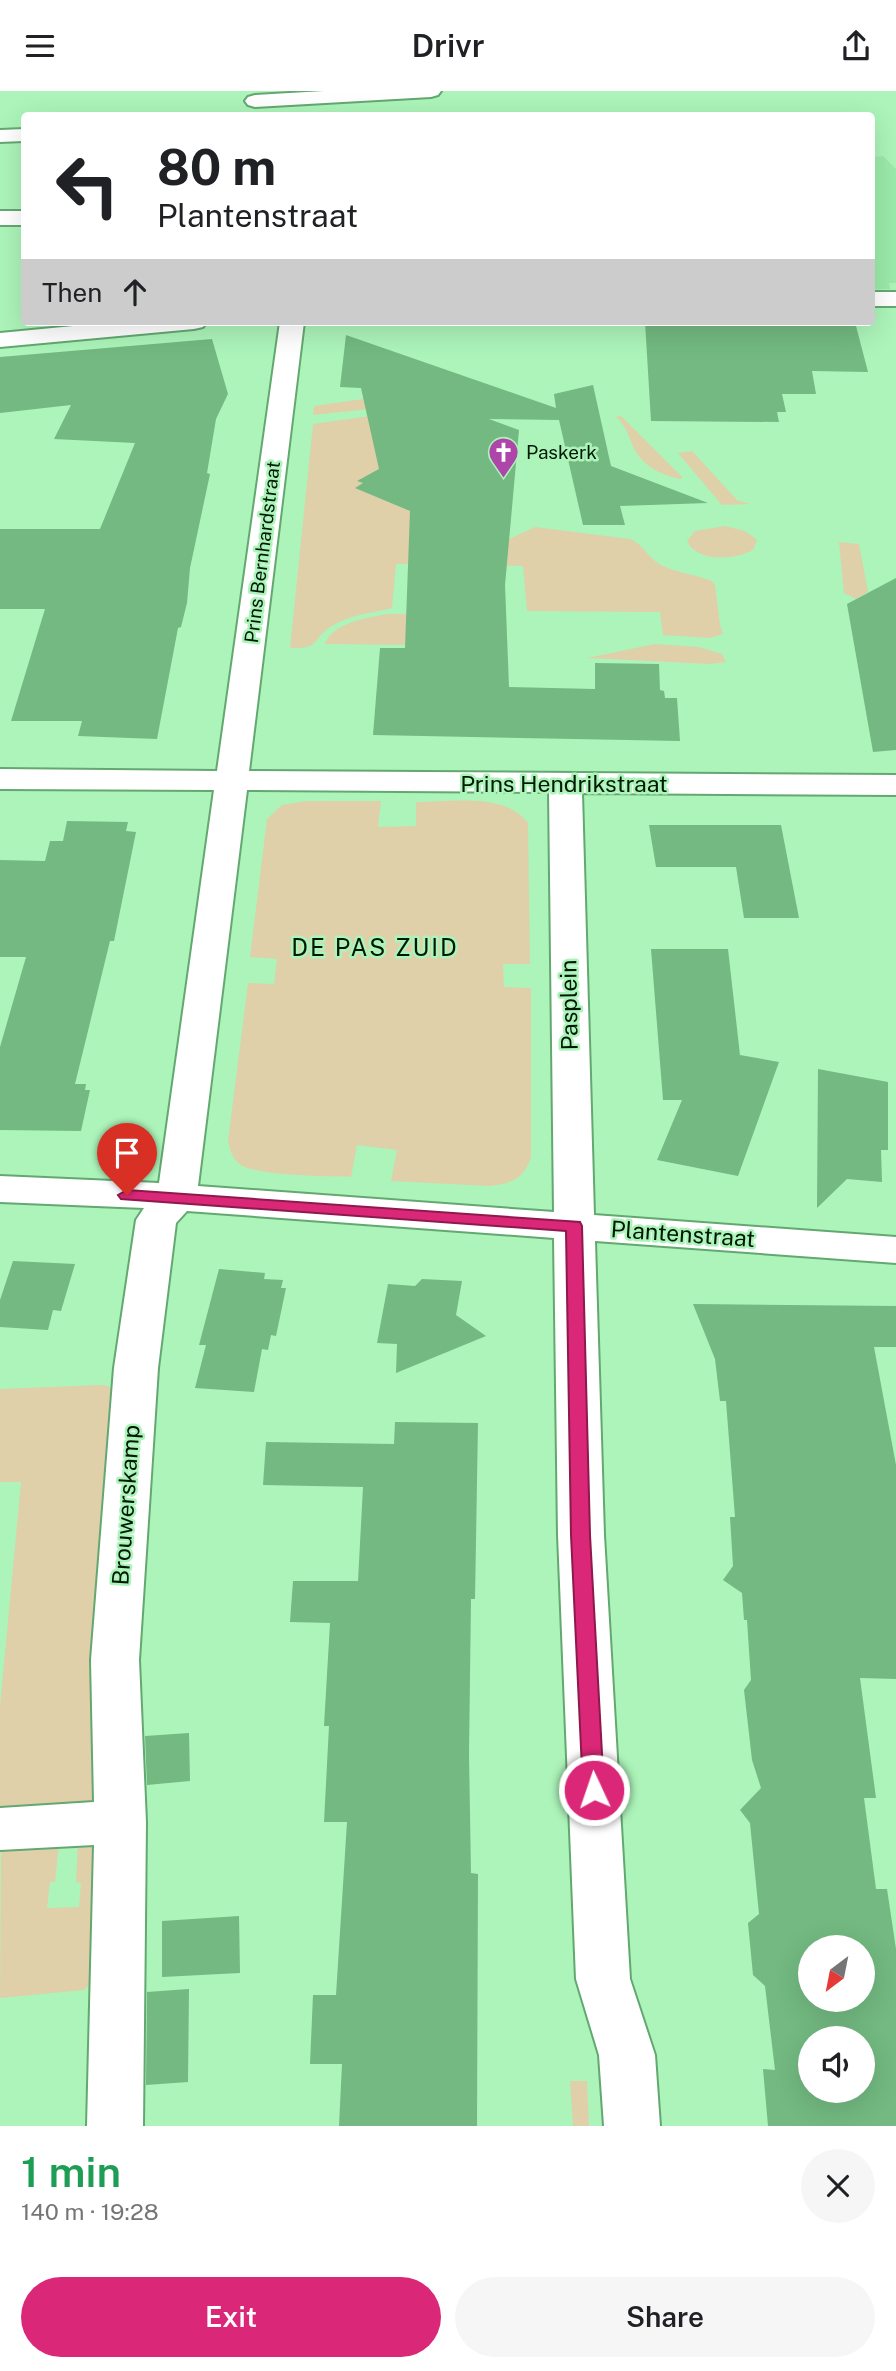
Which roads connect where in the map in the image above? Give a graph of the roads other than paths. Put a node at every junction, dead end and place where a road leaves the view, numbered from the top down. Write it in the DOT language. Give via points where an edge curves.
graph roads {
  1 [pos="431,91"];
  2 [pos="394,92"];
  3 [pos="255,102"];
  4 [pos="404,112"];
  5 [pos="21,135"];
  6 [pos="0,136"];
  7 [pos="0,218"];
  8 [pos="21,218"];
  9 [pos="875,299"];
  10 [pos="896,299"];
  11 [pos="151,326"];
  12 [pos="291,326"];
  13 [pos="0,340"];
  14 [pos="0,779"];
  15 [pos="233,782"];
  16 [pos="565,784"];
  17 [pos="896,785"];
  18 [pos="0,1189"];
  19 [pos="177,1198"];
  20 [pos="574,1226"];
  21 [pos="896,1250"];
  22 [pos="120,1822"];
  23 [pos="0,1829"];
  24 [pos="115,2126"];
  25 [pos="632,2126"];
  1 -- 2 [label="street"];
  2 -- 3 [label="street"];
  2 -- 4 [label="street"];
  5 -- 6 [label="street"];
  7 -- 8 [label="street"];
  9 -- 10 [label="street"];
  11 -- 13 [label="street"];
  12 -- 15 [label="street, Prins Bernhardstraat"];
  14 -- 15 [label="street, Prins Hendrikstraat"];
  15 -- 16 [label="street, Prins Hendrikstraat"];
  15 -- 19 [label="street"];
  16 -- 17 [label="street, Prins Hendrikstraat"];
  16 -- 20 [label="street, Pasplein"];
  18 -- 19 [label="street, Plantenstraat"];
  19 -- 20 [label="street, Plantenstraat"];
  19 -- 22 [label="street, Brouwerskamp" via="156,1220 136,1368 116,1660"];
  20 -- 21 [label="street, Plantenstraat"];
  20 -- 25 [label="street, Pasplein" via="581,1535 603,1979 627,2055"];
  22 -- 23 [label="street"];
  22 -- 24 [label="street, Brouwerskamp"];
}
